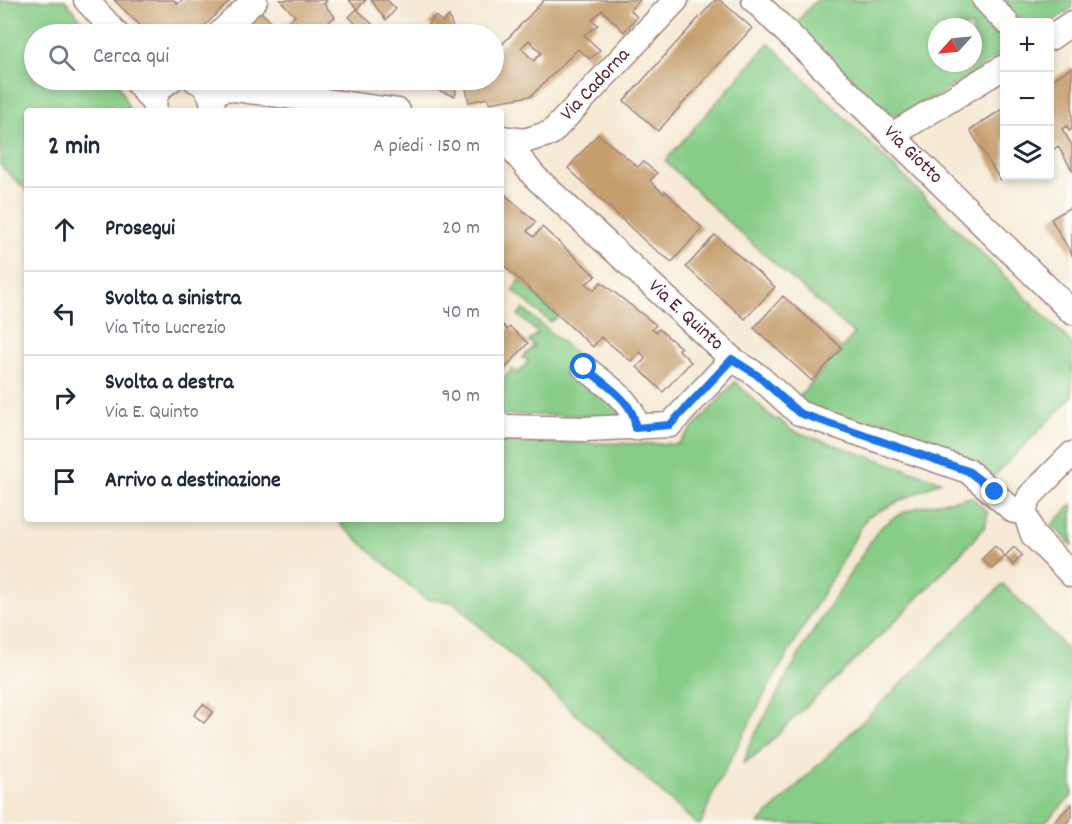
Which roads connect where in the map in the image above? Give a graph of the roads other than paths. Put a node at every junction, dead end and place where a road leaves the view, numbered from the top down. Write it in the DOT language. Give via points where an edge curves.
graph roads {
  1 [pos="86,0"];
  2 [pos="255,0"];
  3 [pos="676,0"];
  4 [pos="753,0"];
  5 [pos="985,0"];
  6 [pos="1002,18"];
  7 [pos="1072,23"];
  8 [pos="108,24"];
  9 [pos="230,24"];
  10 [pos="1054,35"];
  11 [pos="1000,70"];
  12 [pos="142,90"];
  13 [pos="159,90"];
  14 [pos="221,90"];
  15 [pos="242,90"];
  16 [pos="206,95"];
  17 [pos="154,107"];
  18 [pos="376,108"];
  19 [pos="892,135"];
  20 [pos="504,138"];
  21 [pos="504,140"];
  22 [pos="1072,312"];
  23 [pos="732,359"];
  24 [pos="584,367"];
  25 [pos="504,427"];
  26 [pos="635,428"];
  27 [pos="1072,454"];
  28 [pos="1023,510"];
  29 [pos="1072,575"];
  1 -- 8 [label="street"];
  2 -- 9 [label="street"];
  3 -- 20 [label="street, Via Cadorna" via="551,133 524,141"];
  4 -- 19 [label="street, Via Giotto"];
  5 -- 6 [label="street"];
  7 -- 10 [label="street"];
  11 -- 19 [label="street"];
  12 -- 17 [label="street"];
  13 -- 17 [label="street"];
  14 -- 16 [label="street"];
  15 -- 18 [label="street"];
  19 -- 22 [label="street, Via Giotto"];
  21 -- 23 [label="street, Via E. Quinto" via="535,177"];
  23 -- 26 [label="street" via="670,425"];
  23 -- 28 [label="street, Via E. Quinto" via="757,375 799,413 968,471 1014,511"];
  24 -- 26 [label="street" via="631,408"];
  25 -- 26 [label="street"];
  27 -- 28 [label="street" via="1030,496"];
  28 -- 29 [label="street" via="1033,535"];
}
